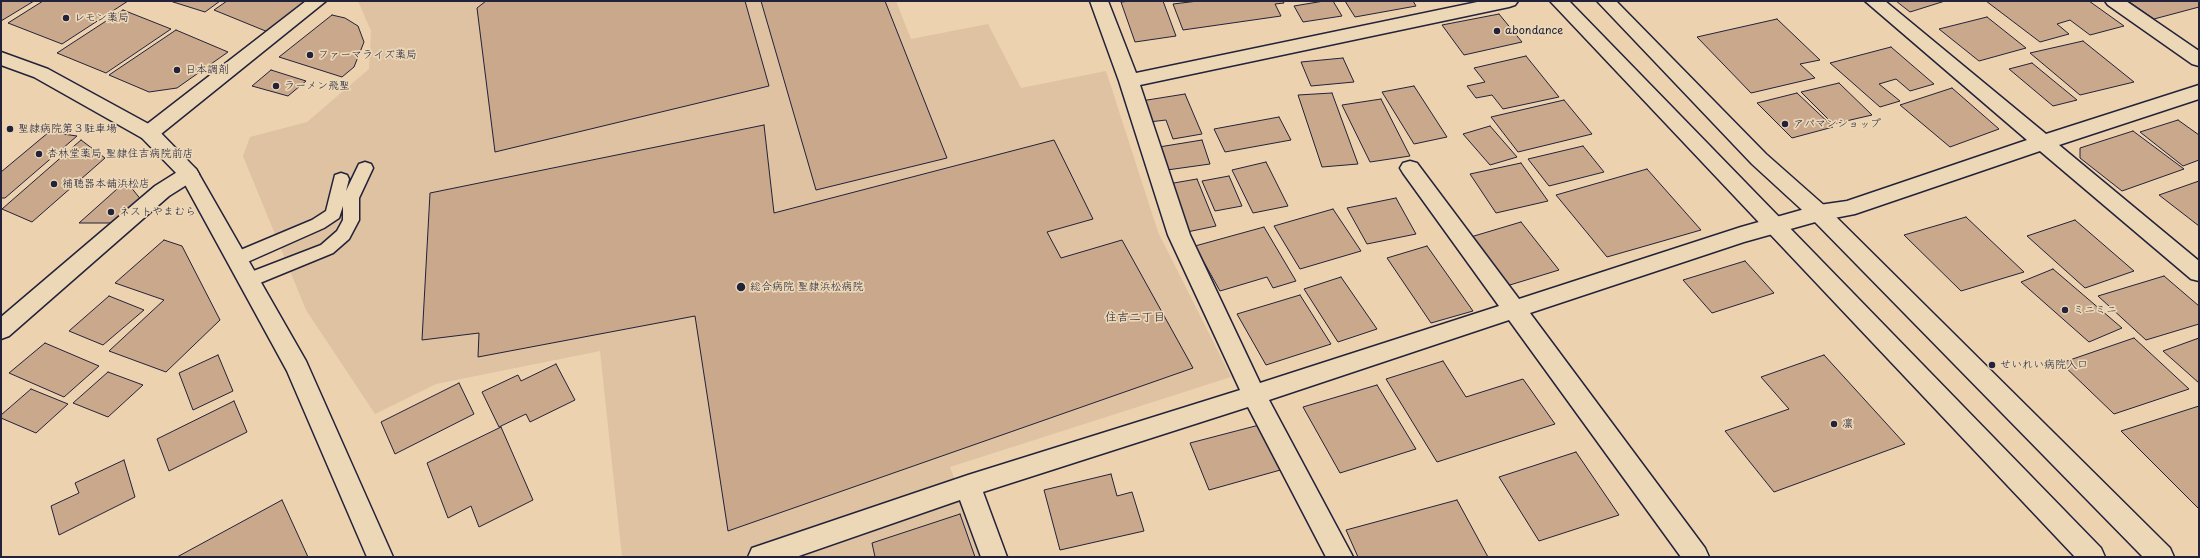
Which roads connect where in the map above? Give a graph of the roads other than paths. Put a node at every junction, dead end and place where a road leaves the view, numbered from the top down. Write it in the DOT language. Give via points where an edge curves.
graph roads {
  1 [pos="317,1"];
  2 [pos="1099,1"];
  3 [pos="1509,1"];
  4 [pos="1559,1"];
  5 [pos="1606,1"];
  6 [pos="1874,1"];
  7 [pos="2114,1"];
  8 [pos="1,58"];
  9 [pos="2199,60"];
  10 [pos="1129,81"];
  11 [pos="2199,92"];
  12 [pos="149,133"];
  13 [pos="2041,142"];
  14 [pos="366,168"];
  15 [pos="1410,168"];
  16 [pos="189,174"];
  17 [pos="341,179"];
  18 [pos="1819,213"];
  19 [pos="1773,226"];
  20 [pos="237,259"];
  21 [pos="2199,273"];
  22 [pos="249,280"];
  23 [pos="1513,311"];
  24 [pos="1,330"];
  25 [pos="1254,395"];
  26 [pos="968,486"];
  27 [pos="380,557"];
  28 [pos="761,557"];
  29 [pos="994,557"];
  30 [pos="1340,557"];
  31 [pos="1696,557"];
  32 [pos="2092,557"];
  33 [pos="2161,557"];
  1 -- 12 [label="street"];
  2 -- 10 [label="street"];
  3 -- 10 [label="street"];
  4 -- 19 [label="street"];
  5 -- 18 [label="street" via="1759,158"];
  6 -- 13 [label="street"];
  7 -- 9 [label="street"];
  8 -- 12 [label="street" via="41,73"];
  10 -- 25 [label="street" via="1179,235"];
  11 -- 13 [label="street"];
  12 -- 16 [label="street"];
  13 -- 18 [label="street" via="1848,209"];
  13 -- 21 [label="street"];
  14 -- 22 [label="lane" via="351,198 351,220 343,235 327,249"];
  15 -- 23 [label="street"];
  16 -- 20 [label="street"];
  16 -- 24 [label="street" via="162,191"];
  17 -- 20 [label="lane" via="333,214 318,224"];
  18 -- 19 [label="street"];
  18 -- 33 [label="street"];
  19 -- 23 [label="street"];
  19 -- 32 [label="street"];
  20 -- 22 [label="street"];
  22 -- 27 [label="street" via="298,368"];
  23 -- 25 [label="street"];
  23 -- 31 [label="street"];
  25 -- 26 [label="street"];
  25 -- 30 [label="street"];
  26 -- 28 [label="street"];
  26 -- 29 [label="street"];
}
